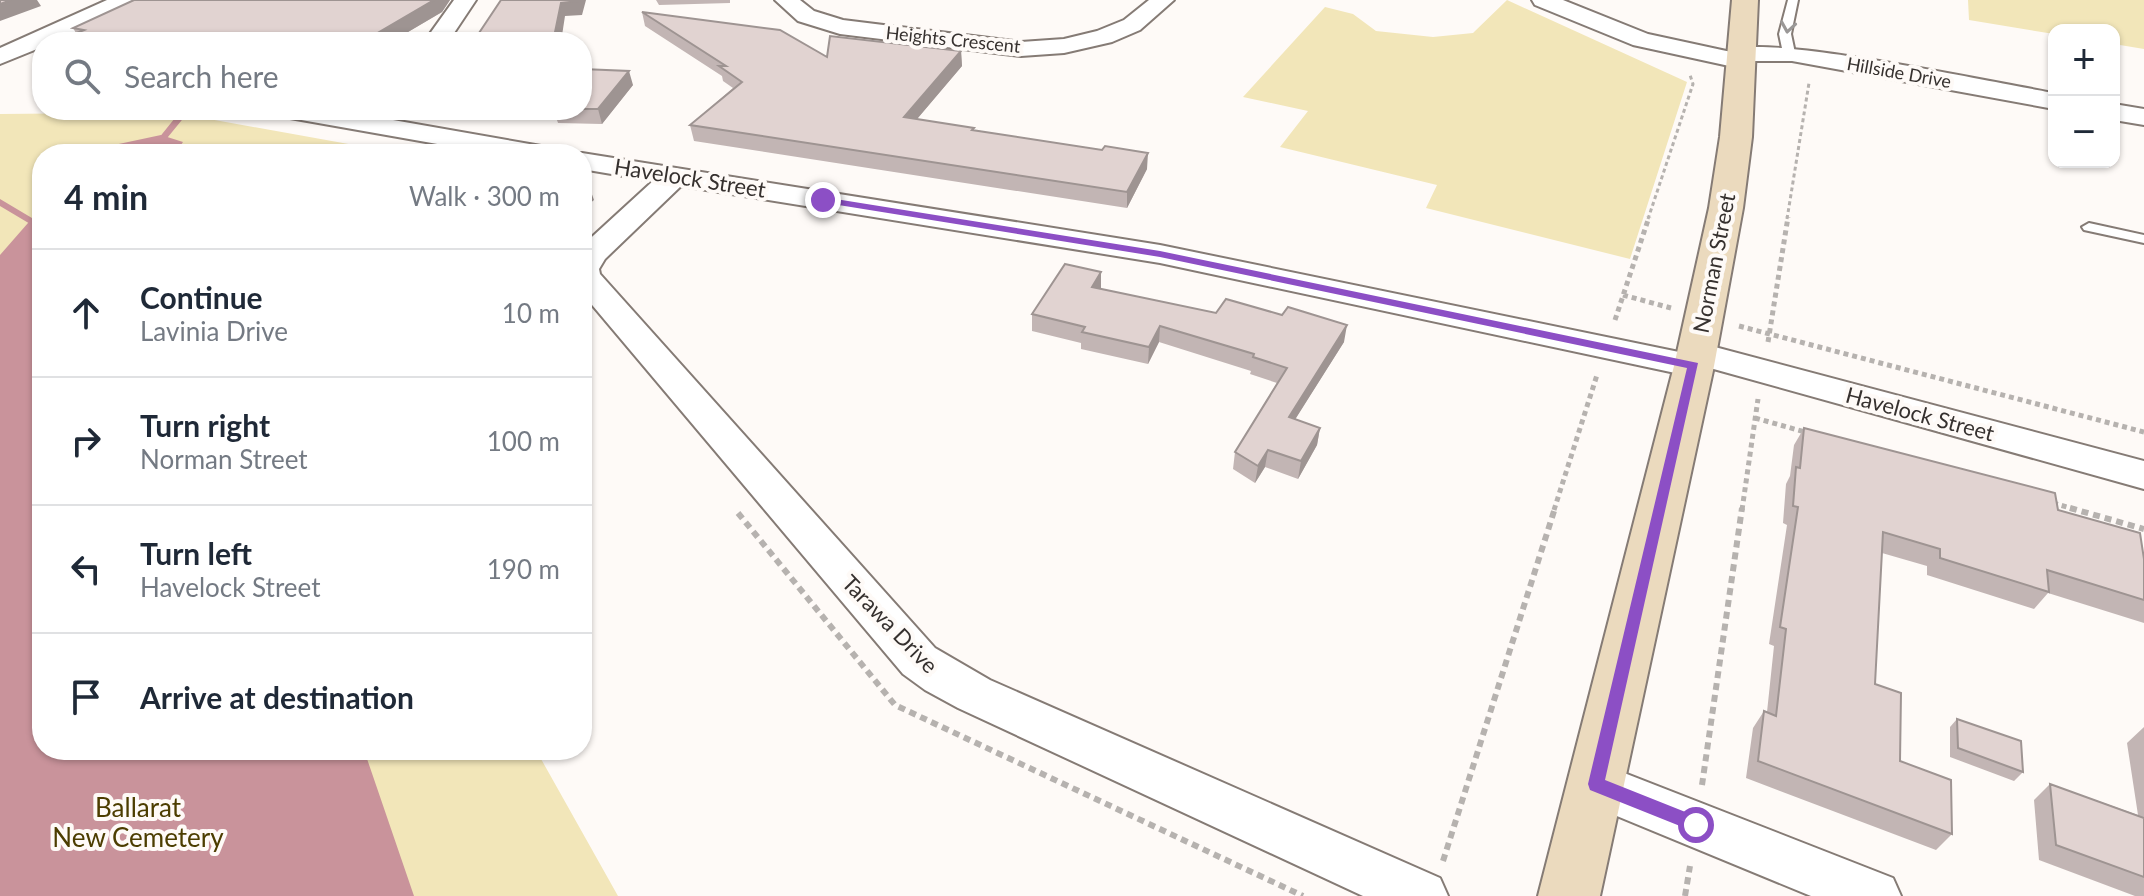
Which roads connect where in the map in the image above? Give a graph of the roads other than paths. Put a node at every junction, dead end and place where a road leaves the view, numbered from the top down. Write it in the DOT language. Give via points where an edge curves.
graph roads {
  1 [pos="126,0"];
  2 [pos="465,0"];
  3 [pos="786,0"];
  4 [pos="1163,0"];
  5 [pos="1543,0"];
  6 [pos="1745,0"];
  7 [pos="1793,0"];
  8 [pos="58,32"];
  9 [pos="443,32"];
  10 [pos="32,44"];
  11 [pos="1800,55"];
  12 [pos="1743,58"];
  13 [pos="0,59"];
  14 [pos="32,66"];
  15 [pos="2048,100"];
  16 [pos="2120,113"];
  17 [pos="2144,117"];
  18 [pos="392,120"];
  19 [pos="497,144"];
  20 [pos="592,163"];
  21 [pos="675,176"];
  22 [pos="2089,227"];
  23 [pos="2144,239"];
  24 [pos="592,254"];
  25 [pos="592,284"];
  26 [pos="1698,345"];
  27 [pos="2144,475"];
  28 [pos="1596,784"];
  29 [pos="1431,882"];
  30 [pos="1569,896"];
  31 [pos="1874,896"];
  1 -- 8 [label="street"];
  2 -- 9 [label="street"];
  3 -- 4 [label="street, Heights Crescent" via="806,16 840,27 1021,49 1104,37 1132,25"];
  5 -- 12 [label="street, Hillside Drive" via="1633,38"];
  6 -- 12 [label="street, Norman Street"];
  7 -- 11 [label="lane, one-way" via="1785,34"];
  10 -- 13 [label="street"];
  11 -- 12 [label="street, Hillside Drive"];
  11 -- 15 [label="street, Hillside Drive"];
  12 -- 26 [label="street, Norman Street" via="1726,208"];
  13 -- 14 [label="street"];
  16 -- 17 [label="street"];
  18 -- 19 [label="street"];
  20 -- 21 [label="street, Havelock Street"];
  21 -- 24 [label="street, Tarawa Drive"];
  21 -- 26 [label="street, Havelock Street" via="1160,254 1607,346"];
  22 -- 23 [label="lane"];
  25 -- 29 [label="street, Tarawa Drive" via="919,661 941,677"];
  26 -- 27 [label="street, Havelock Street" via="1763,371"];
  26 -- 28 [label="street, Norman Street"];
  28 -- 30 [label="street, Norman Street"];
  28 -- 31 [label="street"];
}
